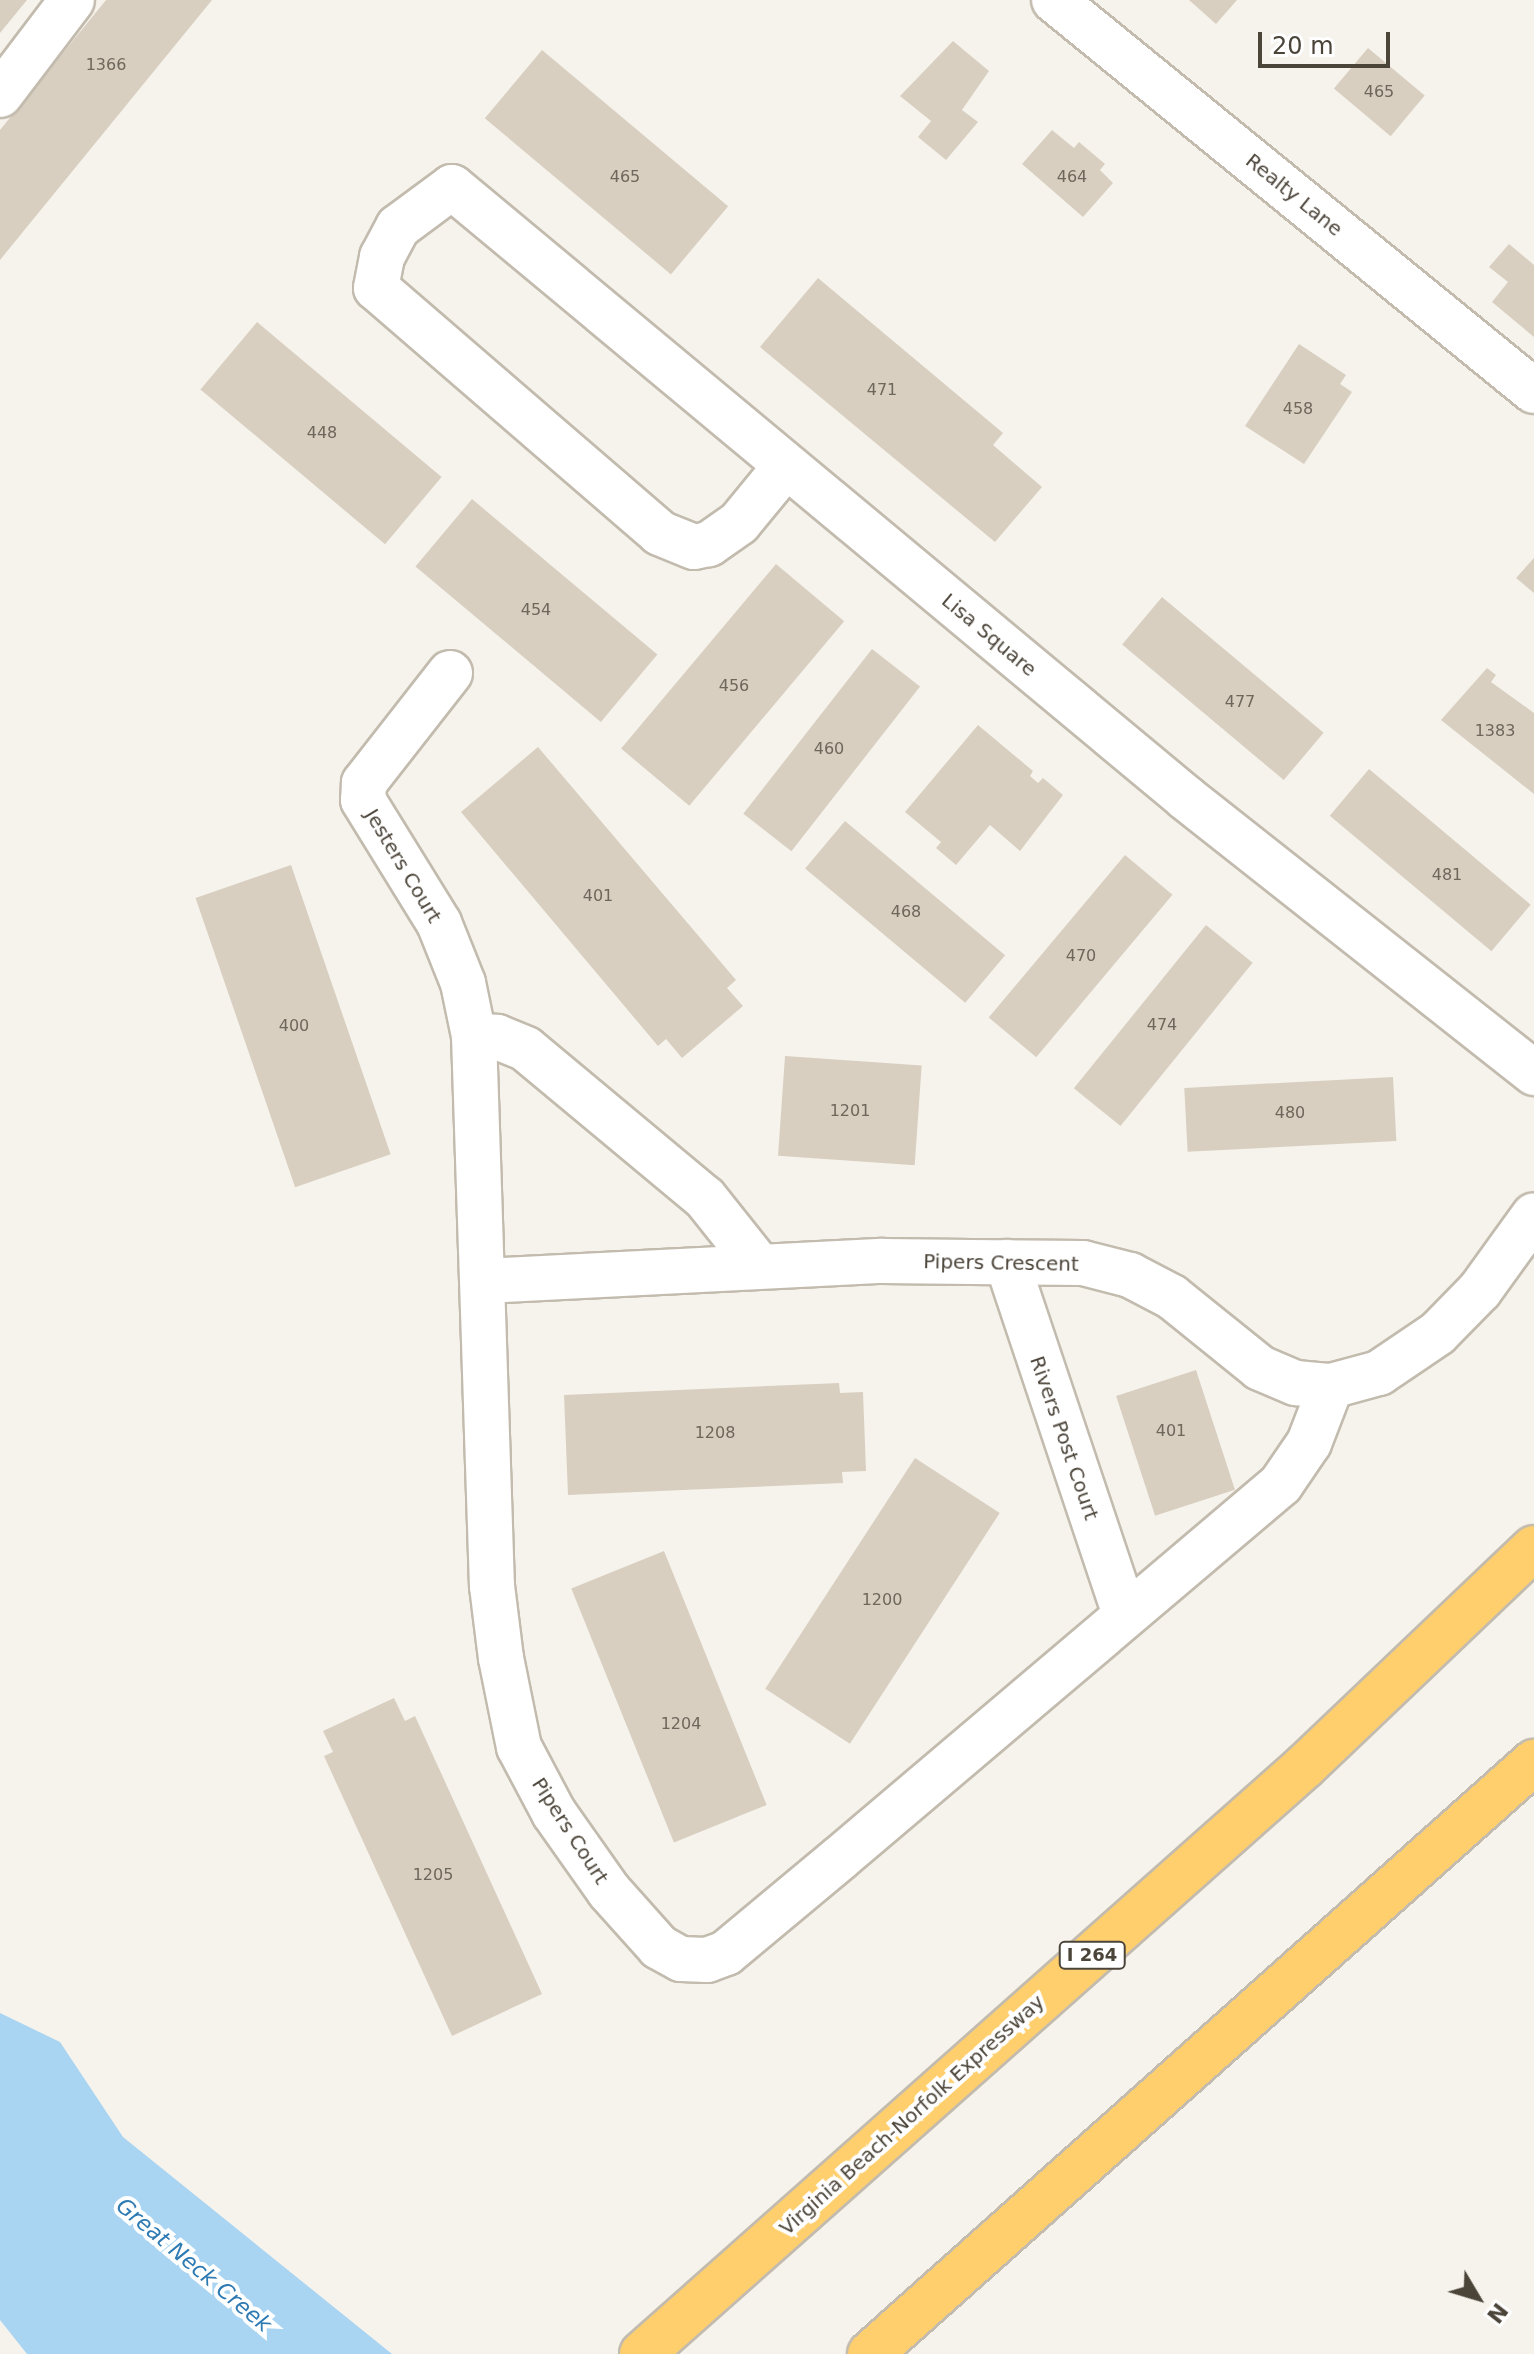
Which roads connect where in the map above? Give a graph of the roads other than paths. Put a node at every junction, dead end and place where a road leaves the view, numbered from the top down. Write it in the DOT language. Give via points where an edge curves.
graph roads {
  1 [pos="72,0"];
  2 [pos="1054,0"];
  3 [pos="0,95"];
  4 [pos="1534,391"];
  5 [pos="785,467"];
  6 [pos="450,673"];
  7 [pos="474,1036"];
  8 [pos="1534,1073"];
  9 [pos="1534,1215"];
  10 [pos="1007,1262"];
  11 [pos="759,1266"];
  12 [pos="484,1281"];
  13 [pos="1331,1386"];
  14 [pos="1534,1548"];
  15 [pos="1124,1612"];
  16 [pos="1534,1762"];
  17 [pos="642,2354"];
  18 [pos="870,2354"];
  1 -- 3 [label="street"];
  2 -- 4 [label="street, Realty Lane"];
  5 -- 5 [label="street, Lisa Square" via="452,187 398,227 382,257 376,288 648,523 694,547 709,544 739,523"];
  5 -- 8 [label="street, Lisa Square" via="1186,798"];
  6 -- 7 [label="street, Jesters Court" via="364,783 363,800 439,923 463,983"];
  7 -- 11 [label="street" via="497,1037 526,1049 705,1198"];
  7 -- 12 [label="street, Jesters Court"];
  9 -- 13 [label="street" via="1480,1290 1438,1333 1379,1373"];
  10 -- 11 [label="street, Pipers Crescent"];
  10 -- 13 [label="street, Pipers Crescent" via="1083,1263 1130,1275 1172,1297 1260,1368 1296,1383"];
  10 -- 15 [label="street, Rivers Post Court"];
  11 -- 12 [label="street, Pipers Crescent"];
  12 -- 15 [label="street, Pipers Court" via="492,1586 519,1747 554,1813 609,1891 659,1947 681,1959 707,1960 726,1953"];
  13 -- 15 [label="street" via="1309,1443 1281,1484"];
  14 -- 17 [label="highway, Virginia Beach-Norfolk Expressway / I 264" via="1305,1766"];
  16 -- 18 [label="highway"];
}
